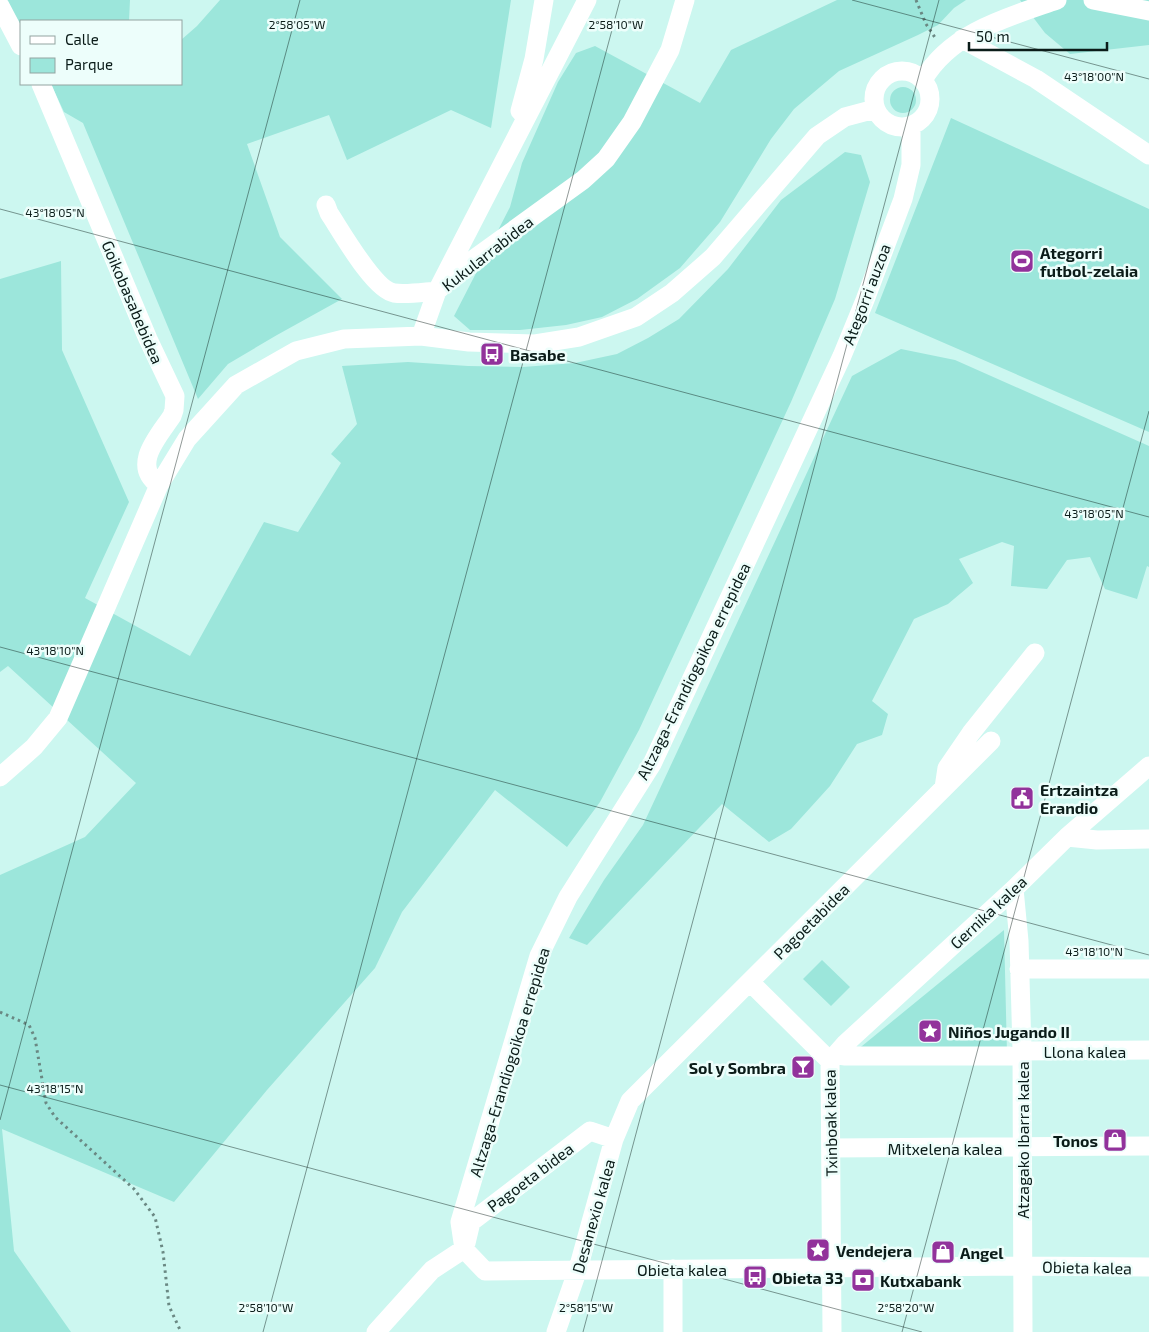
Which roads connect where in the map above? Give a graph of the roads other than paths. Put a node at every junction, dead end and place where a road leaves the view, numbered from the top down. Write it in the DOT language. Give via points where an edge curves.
graph roads {
  1 [pos="544,0"];
  2 [pos="587,0"];
  3 [pos="685,0"];
  4 [pos="1057,0"];
  5 [pos="1093,0"];
  6 [pos="0,6"];
  7 [pos="1149,10"];
  8 [pos="962,39"];
  9 [pos="20,44"];
  10 [pos="923,80"];
  11 [pos="41,85"];
  12 [pos="875,109"];
  13 [pos="911,126"];
  14 [pos="510,146"];
  15 [pos="1149,155"];
  16 [pos="326,205"];
  17 [pos="437,291"];
  18 [pos="420,336"];
  19 [pos="796,455"];
  20 [pos="159,485"];
  21 [pos="1035,653"];
  22 [pos="991,741"];
  23 [pos="1149,766"];
  24 [pos="0,777"];
  25 [pos="944,788"];
  26 [pos="1068,837"];
  27 [pos="1149,839"];
  28 [pos="1014,888"];
  29 [pos="1149,968"];
  30 [pos="1020,969"];
  31 [pos="750,982"];
  32 [pos="1149,1050"];
  33 [pos="1016,1054"];
  34 [pos="837,1059"];
  35 [pos="630,1101"];
  36 [pos="614,1138"];
  37 [pos="1149,1146"];
  38 [pos="831,1148"];
  39 [pos="1022,1148"];
  40 [pos="464,1249"];
  41 [pos="1024,1266"];
  42 [pos="1149,1267"];
  43 [pos="831,1268"];
  44 [pos="578,1269"];
  45 [pos="673,1269"];
  46 [pos="376,1332"];
  47 [pos="556,1332"];
  48 [pos="673,1332"];
  49 [pos="832,1332"];
  50 [pos="1023,1332"];
  1 -- 14 [label="street" via="534,58"];
  2 -- 14 [label="street, Kukularrabidea"];
  3 -- 17 [label="street, Kukularrabidea" via="670,50 632,122 606,159 584,180 467,264"];
  4 -- 8 [label="street" via="1000,20"];
  5 -- 7 [label="street"];
  6 -- 9 [label="street"];
  8 -- 10 [label="street" via="930,68"];
  8 -- 15 [label="street" via="1036,79"];
  10 -- 12 [label="street" via="906,70 887,74 875,90"];
  10 -- 13 [label="street" via="931,97 930,106 920,122"];
  11 -- 20 [label="street, Goikobasabebidea" via="175,396 174,410 146,459 147,472"];
  12 -- 13 [label="street" via="886,123 902,128"];
  12 -- 18 [label="street" via="845,117 817,136 713,257 636,317 579,337 535,344 469,342"];
  13 -- 19 [label="street, Ategorri auzoa" via="911,165 903,199 855,324"];
  14 -- 17 [label="street, Kukularrabidea"];
  16 -- 17 [label="street" via="382,289 394,293"];
  17 -- 18 [label="street"];
  18 -- 20 [label="street" via="344,339 296,351 236,385 187,439"];
  19 -- 40 [label="street, Altzaga-Erandiogoikoa errepidea" via="652,764 568,897 538,956 460,1222"];
  20 -- 24 [label="street" via="58,718 34,748"];
  21 -- 25 [label="street" via="970,733 947,768"];
  22 -- 25 [label="street, Pagoetabidea"];
  23 -- 26 [label="street, Gernika kalea"];
  25 -- 31 [label="street, Pagoetabidea"];
  26 -- 27 [label="street"];
  26 -- 28 [label="street, Gernika kalea"];
  28 -- 30 [label="street, Atzagako Ibarra kalea"];
  28 -- 34 [label="street, Gernika kalea" via="845,1044"];
  29 -- 30 [label="street"];
  30 -- 33 [label="street, Atzagako Ibarra kalea"];
  31 -- 34 [label="street, Txinboak kalea"];
  31 -- 35 [label="street, Pagoetabidea"];
  32 -- 33 [label="street, Llona kalea"];
  33 -- 34 [label="street, Llona kalea"];
  33 -- 39 [label="street, Atzagako Ibarra kalea"];
  34 -- 38 [label="street, Txinboak kalea"];
  35 -- 36 [label="street, Desanexio kalea"];
  36 -- 40 [label="street, Pagoeta bidea" via="590,1131 471,1222"];
  36 -- 44 [label="street, Desanexio kalea"];
  37 -- 39 [label="street, Mitxelena kalea"];
  38 -- 39 [label="street, Mitxelena kalea"];
  38 -- 43 [label="street, Txinboak kalea"];
  39 -- 41 [label="street, Atzagako Ibarra kalea"];
  40 -- 44 [label="street, Obieta kalea" via="485,1271"];
  40 -- 46 [label="street" via="432,1270"];
  41 -- 42 [label="street, Obieta kalea"];
  41 -- 43 [label="street, Obieta kalea"];
  41 -- 50 [label="street, Atzagako Ibarra kalea"];
  43 -- 45 [label="street, Obieta kalea"];
  43 -- 49 [label="street, Txinboak kalea"];
  44 -- 45 [label="street, Obieta kalea"];
  44 -- 47 [label="street, Desanexio kalea"];
  45 -- 48 [label="street"];
}
